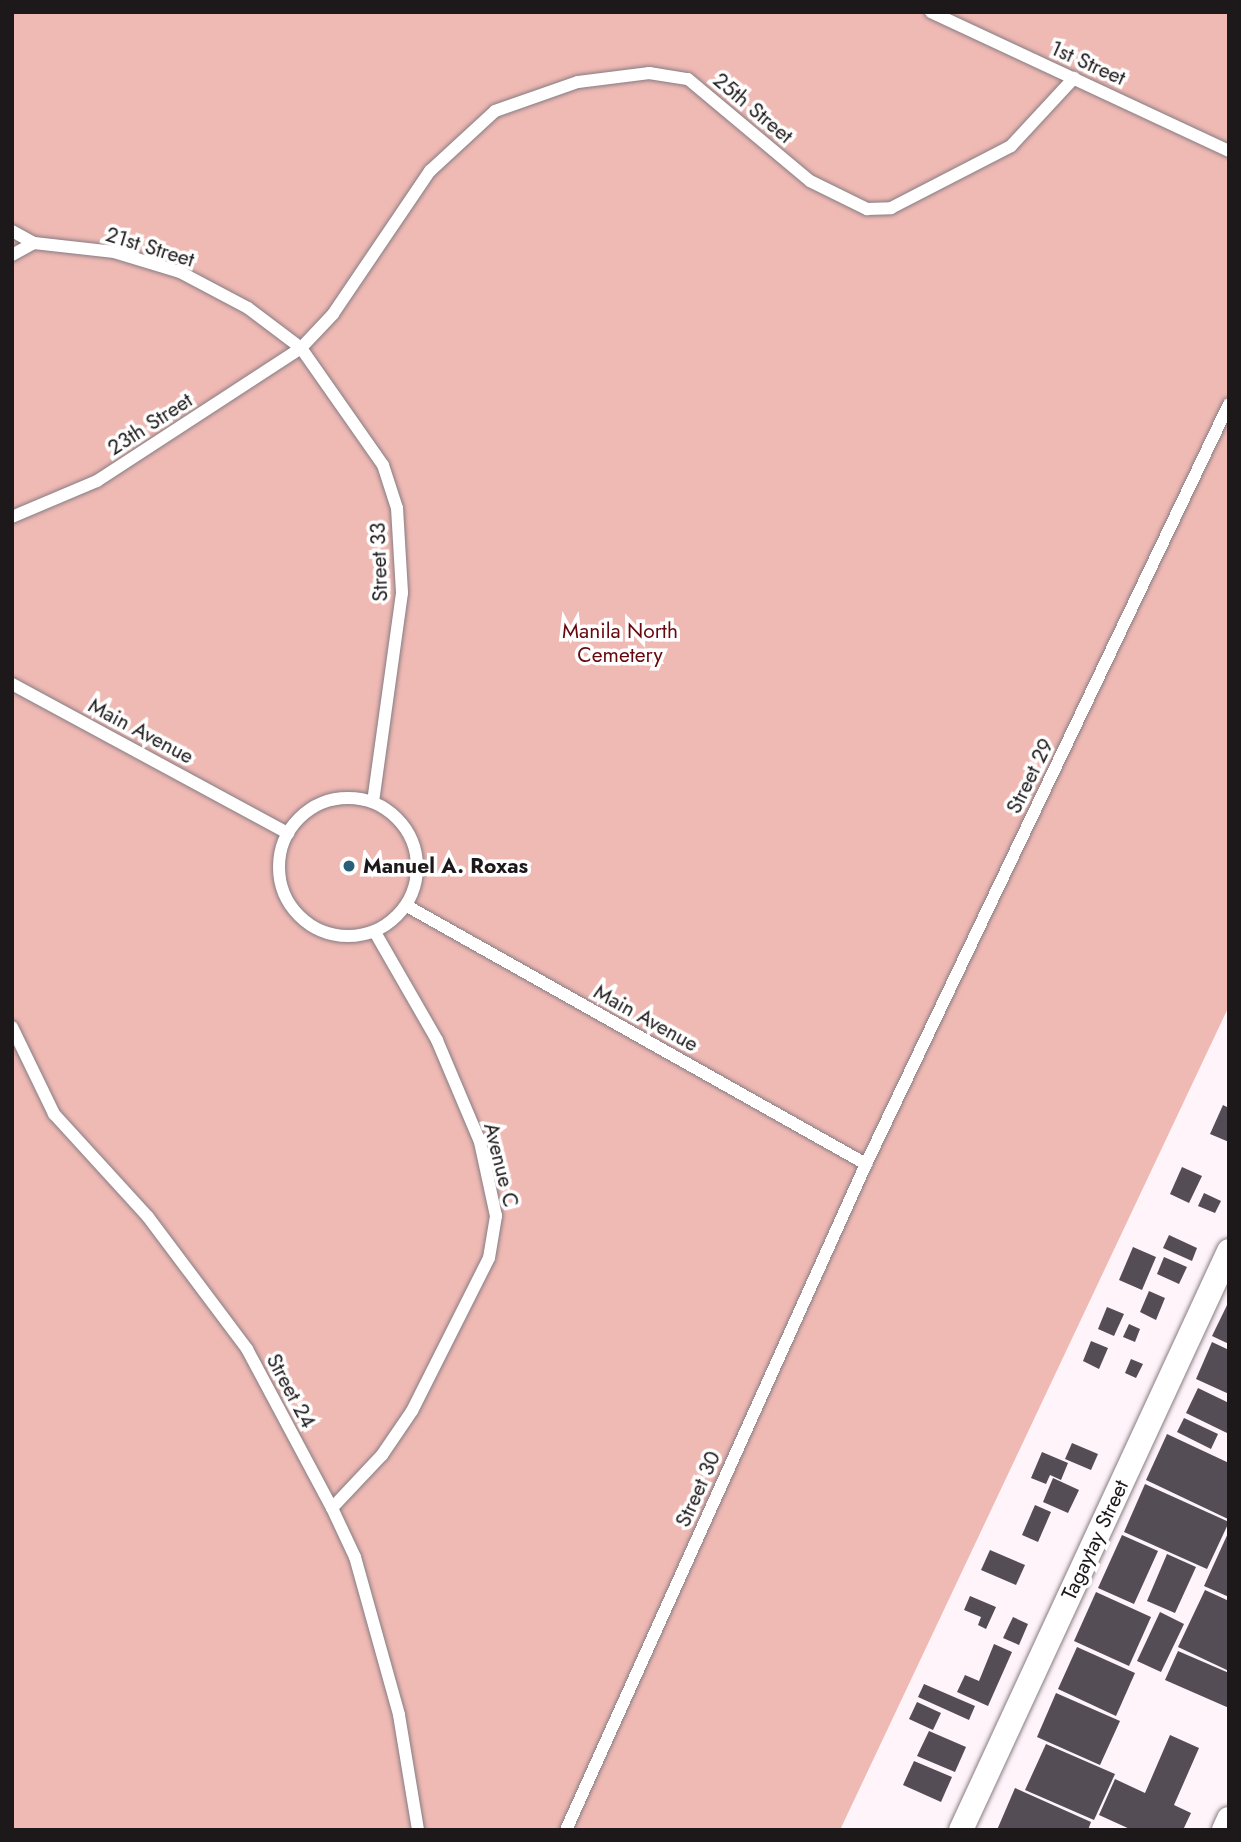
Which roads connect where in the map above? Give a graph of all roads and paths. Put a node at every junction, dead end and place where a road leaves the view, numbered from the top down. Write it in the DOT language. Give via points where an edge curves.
graph roads {
  1 [pos="931,12"];
  2 [pos="1074,78"];
  3 [pos="1229,150"];
  4 [pos="12,231"];
  5 [pos="34,243"];
  6 [pos="12,254"];
  7 [pos="301,348"];
  8 [pos="1229,404"];
  9 [pos="12,517"];
  10 [pos="12,684"];
  11 [pos="373,802"];
  12 [pos="288,833"];
  13 [pos="407,906"];
  14 [pos="374,932"];
  15 [pos="12,1027"];
  16 [pos="866,1164"];
  17 [pos="1229,1251"];
  18 [pos="332,1508"];
  19 [pos="1229,1819"];
  20 [pos="418,1830"];
  21 [pos="566,1830"];
  22 [pos="961,1830"];
  23 [pos="1224,1830"];
  1 -- 2 [label="lane, 1st Street"];
  2 -- 3 [label="lane, 1st Street"];
  2 -- 7 [label="lane, 25th Street" via="1011,146 891,208 867,209 810,181 688,79 649,73 578,82 507,107 430,171 333,314"];
  4 -- 5 [label="lane, 21st Street"];
  5 -- 6 [label="lane"];
  5 -- 7 [label="lane, 21st Street" via="114,252 180,272 248,308"];
  7 -- 9 [label="lane, 23th Street" via="97,481"];
  7 -- 11 [label="lane, Street 33" via="383,465 397,508 402,593"];
  8 -- 16 [label="lane, Street 29"];
  10 -- 12 [label="lane, Main Avenue"];
  11 -- 12 [label="lane" via="347,797 321,802"];
  11 -- 13 [label="lane" via="406,827 418,866"];
  12 -- 14 [label="lane" via="279,873 289,904 312,927 342,937"];
  13 -- 14 [label="lane"];
  13 -- 16 [label="lane, Main Avenue"];
  14 -- 18 [label="lane, Avenue C" via="437,1040 480,1142 496,1216 489,1258 412,1411 382,1455"];
  15 -- 18 [label="lane, Street 24" via="54,1114 148,1217 247,1349"];
  16 -- 21 [label="lane, Street 30"];
  17 -- 22 [label="street, Tagaytay Street"];
  18 -- 20 [label="lane, Street 24" via="355,1557 399,1715"];
  19 -- 23 [label="street"];
}
